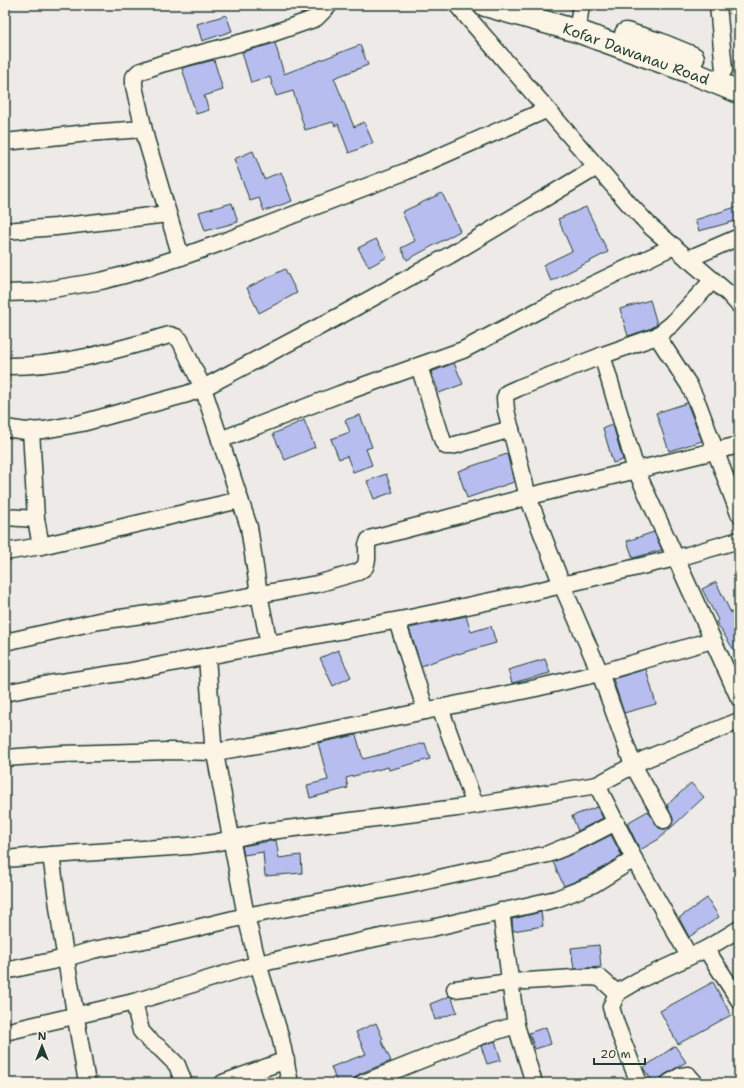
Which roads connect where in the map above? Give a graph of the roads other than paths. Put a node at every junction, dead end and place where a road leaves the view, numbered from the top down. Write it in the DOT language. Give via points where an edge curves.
graph roads {
  1 [pos="329,5"];
  2 [pos="457,5"];
  3 [pos="485,5"];
  4 [pos="534,5"];
  5 [pos="718,5"];
  6 [pos="580,12"];
  7 [pos="731,73"];
  8 [pos="739,92"];
  9 [pos="546,110"];
  10 [pos="143,129"];
  11 [pos="5,142"];
  12 [pos="597,167"];
  13 [pos="168,214"];
  14 [pos="5,231"];
  15 [pos="739,237"];
  16 [pos="674,246"];
  17 [pos="181,257"];
  18 [pos="688,259"];
  19 [pos="712,280"];
  20 [pos="5,293"];
  21 [pos="739,305"];
  22 [pos="657,336"];
  23 [pos="602,355"];
  24 [pos="5,366"];
  25 [pos="419,366"];
  26 [pos="203,388"];
  27 [pos="5,428"];
  28 [pos="511,429"];
  29 [pos="31,430"];
  30 [pos="220,440"];
  31 [pos="739,445"];
  32 [pos="716,450"];
  33 [pos="636,470"];
  34 [pos="528,497"];
  35 [pos="240,500"];
  36 [pos="739,514"];
  37 [pos="5,517"];
  38 [pos="36,519"];
  39 [pos="739,540"];
  40 [pos="41,546"];
  41 [pos="5,552"];
  42 [pos="676,558"];
  43 [pos="562,585"];
  44 [pos="259,594"];
  45 [pos="397,621"];
  46 [pos="712,640"];
  47 [pos="5,642"];
  48 [pos="269,644"];
  49 [pos="207,656"];
  50 [pos="600,673"];
  51 [pos="5,693"];
  52 [pos="739,698"];
  53 [pos="433,710"];
  54 [pos="739,722"];
  55 [pos="215,752"];
  56 [pos="5,758"];
  57 [pos="632,765"];
  58 [pos="597,785"];
  59 [pos="474,805"];
  60 [pos="664,820"];
  61 [pos="616,822"];
  62 [pos="232,838"];
  63 [pos="51,855"];
  64 [pos="634,858"];
  65 [pos="5,859"];
  66 [pos="501,911"];
  67 [pos="246,916"];
  68 [pos="739,929"];
  69 [pos="706,948"];
  70 [pos="690,956"];
  71 [pos="66,958"];
  72 [pos="258,964"];
  73 [pos="5,971"];
  74 [pos="511,982"];
  75 [pos="455,989"];
  76 [pos="617,992"];
  77 [pos="739,1000"];
  78 [pos="134,1002"];
  79 [pos="76,1016"];
  80 [pos="516,1025"];
  81 [pos="5,1032"];
  82 [pos="286,1060"];
  83 [pos="87,1083"];
  84 [pos="184,1083"];
  85 [pos="223,1083"];
  86 [pos="290,1083"];
  87 [pos="363,1083"];
  88 [pos="534,1083"];
  89 [pos="639,1083"];
  90 [pos="669,1083"];
  91 [pos="695,1083"];
  1 -- 10 [label="street" via="316,18 308,21 262,37 139,72 134,77 134,86"];
  2 -- 9 [label="street"];
  3 -- 8 [label="street, Kofar Dawanau Road" via="577,31"];
  4 -- 6 [label="street, Kofar Dawanau Road"];
  5 -- 7 [label="street"];
  6 -- 7 [label="street, Kofar Dawanau Road"];
  9 -- 12 [label="street"];
  9 -- 17 [label="street" via="407,171"];
  10 -- 11 [label="street"];
  10 -- 13 [label="street"];
  12 -- 16 [label="street" via="629,204"];
  12 -- 26 [label="street" via="450,255"];
  13 -- 14 [label="street"];
  13 -- 17 [label="street"];
  15 -- 18 [label="street"];
  16 -- 18 [label="street"];
  16 -- 25 [label="street" via="463,350"];
  17 -- 20 [label="street" via="101,281 35,292"];
  18 -- 19 [label="street"];
  19 -- 21 [label="street"];
  19 -- 22 [label="street" via="672,324"];
  22 -- 23 [label="street"];
  22 -- 32 [label="street" via="689,385"];
  23 -- 28 [label="street" via="507,393 505,398"];
  23 -- 33 [label="street"];
  24 -- 26 [label="street" via="70,361 170,335 180,340"];
  25 -- 28 [label="street" via="446,446"];
  25 -- 30 [label="street"];
  26 -- 29 [label="street" via="82,423"];
  26 -- 30 [label="street"];
  27 -- 29 [label="street"];
  28 -- 34 [label="street"];
  29 -- 38 [label="street"];
  30 -- 35 [label="street"];
  31 -- 32 [label="street"];
  32 -- 33 [label="street"];
  32 -- 36 [label="street"];
  33 -- 34 [label="street"];
  33 -- 42 [label="street"];
  34 -- 43 [label="street"];
  34 -- 44 [label="street" via="374,538 369,540 367,545 365,567 358,572 317,584"];
  35 -- 40 [label="street"];
  35 -- 44 [label="street" via="249,526"];
  37 -- 38 [label="street"];
  38 -- 40 [label="street"];
  39 -- 42 [label="street"];
  40 -- 41 [label="street"];
  42 -- 43 [label="street"];
  42 -- 46 [label="street"];
  43 -- 45 [label="street"];
  43 -- 50 [label="street"];
  44 -- 47 [label="street" via="99,621"];
  44 -- 48 [label="street"];
  45 -- 48 [label="street"];
  45 -- 53 [label="street"];
  46 -- 50 [label="street"];
  46 -- 52 [label="street"];
  48 -- 49 [label="street"];
  49 -- 51 [label="street"];
  49 -- 55 [label="street"];
  50 -- 53 [label="street"];
  50 -- 57 [label="street"];
  53 -- 55 [label="street"];
  53 -- 59 [label="street"];
  54 -- 57 [label="street"];
  55 -- 56 [label="street" via="60,754"];
  55 -- 62 [label="street"];
  57 -- 58 [label="street"];
  57 -- 60 [label="street"];
  58 -- 59 [label="street"];
  58 -- 61 [label="street"];
  59 -- 62 [label="street"];
  61 -- 64 [label="street"];
  61 -- 67 [label="street" via="570,846 548,854 408,885"];
  62 -- 63 [label="street" via="188,846"];
  62 -- 67 [label="street"];
  63 -- 65 [label="street"];
  63 -- 71 [label="street"];
  64 -- 66 [label="street" via="594,884 556,899"];
  64 -- 70 [label="street"];
  66 -- 72 [label="street"];
  66 -- 74 [label="street"];
  67 -- 71 [label="street"];
  67 -- 72 [label="street"];
  68 -- 69 [label="street"];
  69 -- 70 [label="street"];
  69 -- 77 [label="street"];
  70 -- 76 [label="street"];
  71 -- 73 [label="street"];
  71 -- 79 [label="street"];
  72 -- 78 [label="street"];
  72 -- 82 [label="street"];
  74 -- 75 [label="street"];
  74 -- 76 [label="street" via="590,977 600,978"];
  74 -- 80 [label="street"];
  76 -- 89 [label="street" via="611,1007"];
  78 -- 79 [label="street"];
  78 -- 84 [label="street" via="141,1031 177,1065"];
  79 -- 81 [label="street"];
  79 -- 83 [label="street"];
  80 -- 87 [label="street" via="481,1036"];
  80 -- 88 [label="street"];
  82 -- 85 [label="street"];
  82 -- 86 [label="street"];
  90 -- 91 [label="street" via="688,1075"];
}
